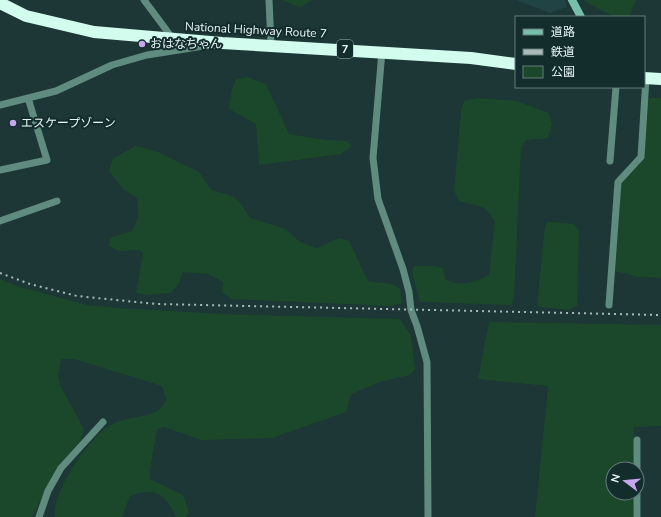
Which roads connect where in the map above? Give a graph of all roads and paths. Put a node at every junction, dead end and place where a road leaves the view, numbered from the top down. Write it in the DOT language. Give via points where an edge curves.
graph roads {
  1 [pos="144,0"];
  2 [pos="269,0"];
  3 [pos="572,0"];
  4 [pos="0,3"];
  5 [pos="580,16"];
  6 [pos="173,39"];
  7 [pos="222,43"];
  8 [pos="271,44"];
  9 [pos="382,52"];
  10 [pos="515,64"];
  11 [pos="645,78"];
  12 [pos="661,78"];
  13 [pos="616,88"];
  14 [pos="644,88"];
  15 [pos="28,98"];
  16 [pos="0,105"];
  17 [pos="610,161"];
  18 [pos="0,170"];
  19 [pos="57,201"];
  20 [pos="0,221"];
  21 [pos="609,305"];
  22 [pos="103,422"];
  23 [pos="637,440"];
  24 [pos="637,461"];
  25 [pos="637,501"];
  26 [pos="39,517"];
  27 [pos="428,517"];
  28 [pos="637,517"];
  1 -- 6 [label="street"];
  2 -- 8 [label="street"];
  3 -- 5 [label="street"];
  4 -- 6 [label="highway, National Highway Route 7 / 7" via="26,16 54,24 94,32"];
  6 -- 7 [label="highway, National Highway Route 7 / 7"];
  7 -- 8 [label="highway, National Highway Route 7 / 7"];
  7 -- 15 [label="street" via="147,55 112,65 56,91"];
  8 -- 9 [label="highway, National Highway Route 7 / 7"];
  9 -- 10 [label="highway, National Highway Route 7 / 7"];
  9 -- 27 [label="street" via="373,158 378,199 403,269 411,310 427,362"];
  11 -- 12 [label="highway"];
  13 -- 17 [label="street"];
  14 -- 21 [label="street" via="641,157 618,182"];
  15 -- 16 [label="street"];
  15 -- 18 [label="street" via="47,160"];
  19 -- 20 [label="street"];
  22 -- 26 [label="street" via="61,468 48,491"];
  23 -- 24 [label="street"];
  25 -- 28 [label="street"];
}
